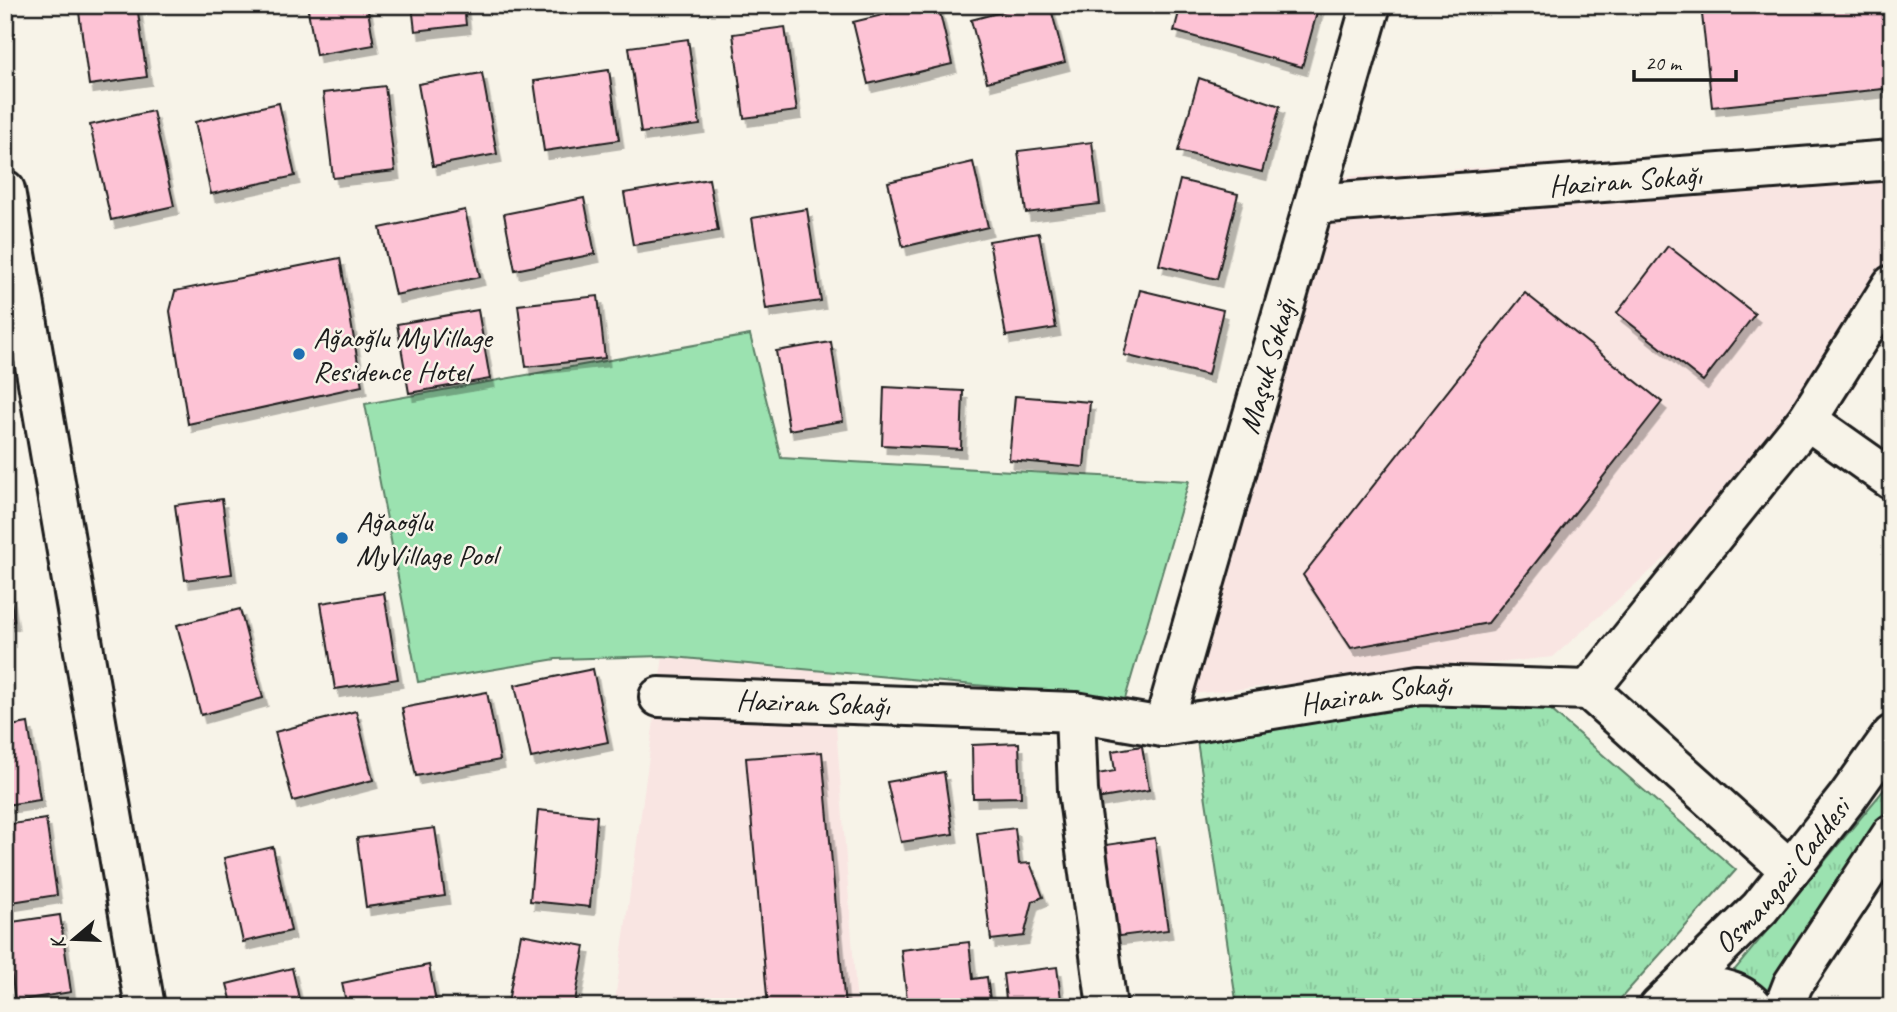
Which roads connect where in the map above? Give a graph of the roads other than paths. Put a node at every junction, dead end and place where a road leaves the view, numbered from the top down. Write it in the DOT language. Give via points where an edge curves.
graph roads {
  1 [pos="1371,5"];
  2 [pos="1892,160"];
  3 [pos="5,190"];
  4 [pos="1314,204"];
  5 [pos="1892,285"];
  6 [pos="1807,420"];
  7 [pos="1892,480"];
  8 [pos="1589,690"];
  9 [pos="659,698"];
  10 [pos="1075,712"];
  11 [pos="1163,727"];
  12 [pos="1892,735"];
  13 [pos="1892,834"];
  14 [pos="1790,870"];
  15 [pos="145,1007"];
  16 [pos="1107,1007"];
  17 [pos="1659,1007"];
  18 [pos="1754,1007"];
  19 [pos="1784,1007"];
  1 -- 4 [label="street, Maşuk Sokağı"];
  2 -- 4 [label="street, Haziran Sokağı"];
  3 -- 15 [label="street"];
  4 -- 11 [label="street, Maşuk Sokağı"];
  5 -- 6 [label="street"];
  6 -- 7 [label="street"];
  6 -- 8 [label="street"];
  8 -- 11 [label="street, Haziran Sokağı" via="1420,685"];
  8 -- 14 [label="street"];
  9 -- 10 [label="street, Haziran Sokağı"];
  10 -- 11 [label="street, Haziran Sokağı"];
  10 -- 16 [label="street" via="1079,791"];
  12 -- 14 [label="street, Osmangazi Caddesi"];
  13 -- 19 [label="street, Osmangazi Caddesi" via="1793,985"];
  14 -- 17 [label="street, Osmangazi Caddesi" via="1760,908"];
  17 -- 18 [label="street" via="1687,991 1706,987 1731,991"];
}
